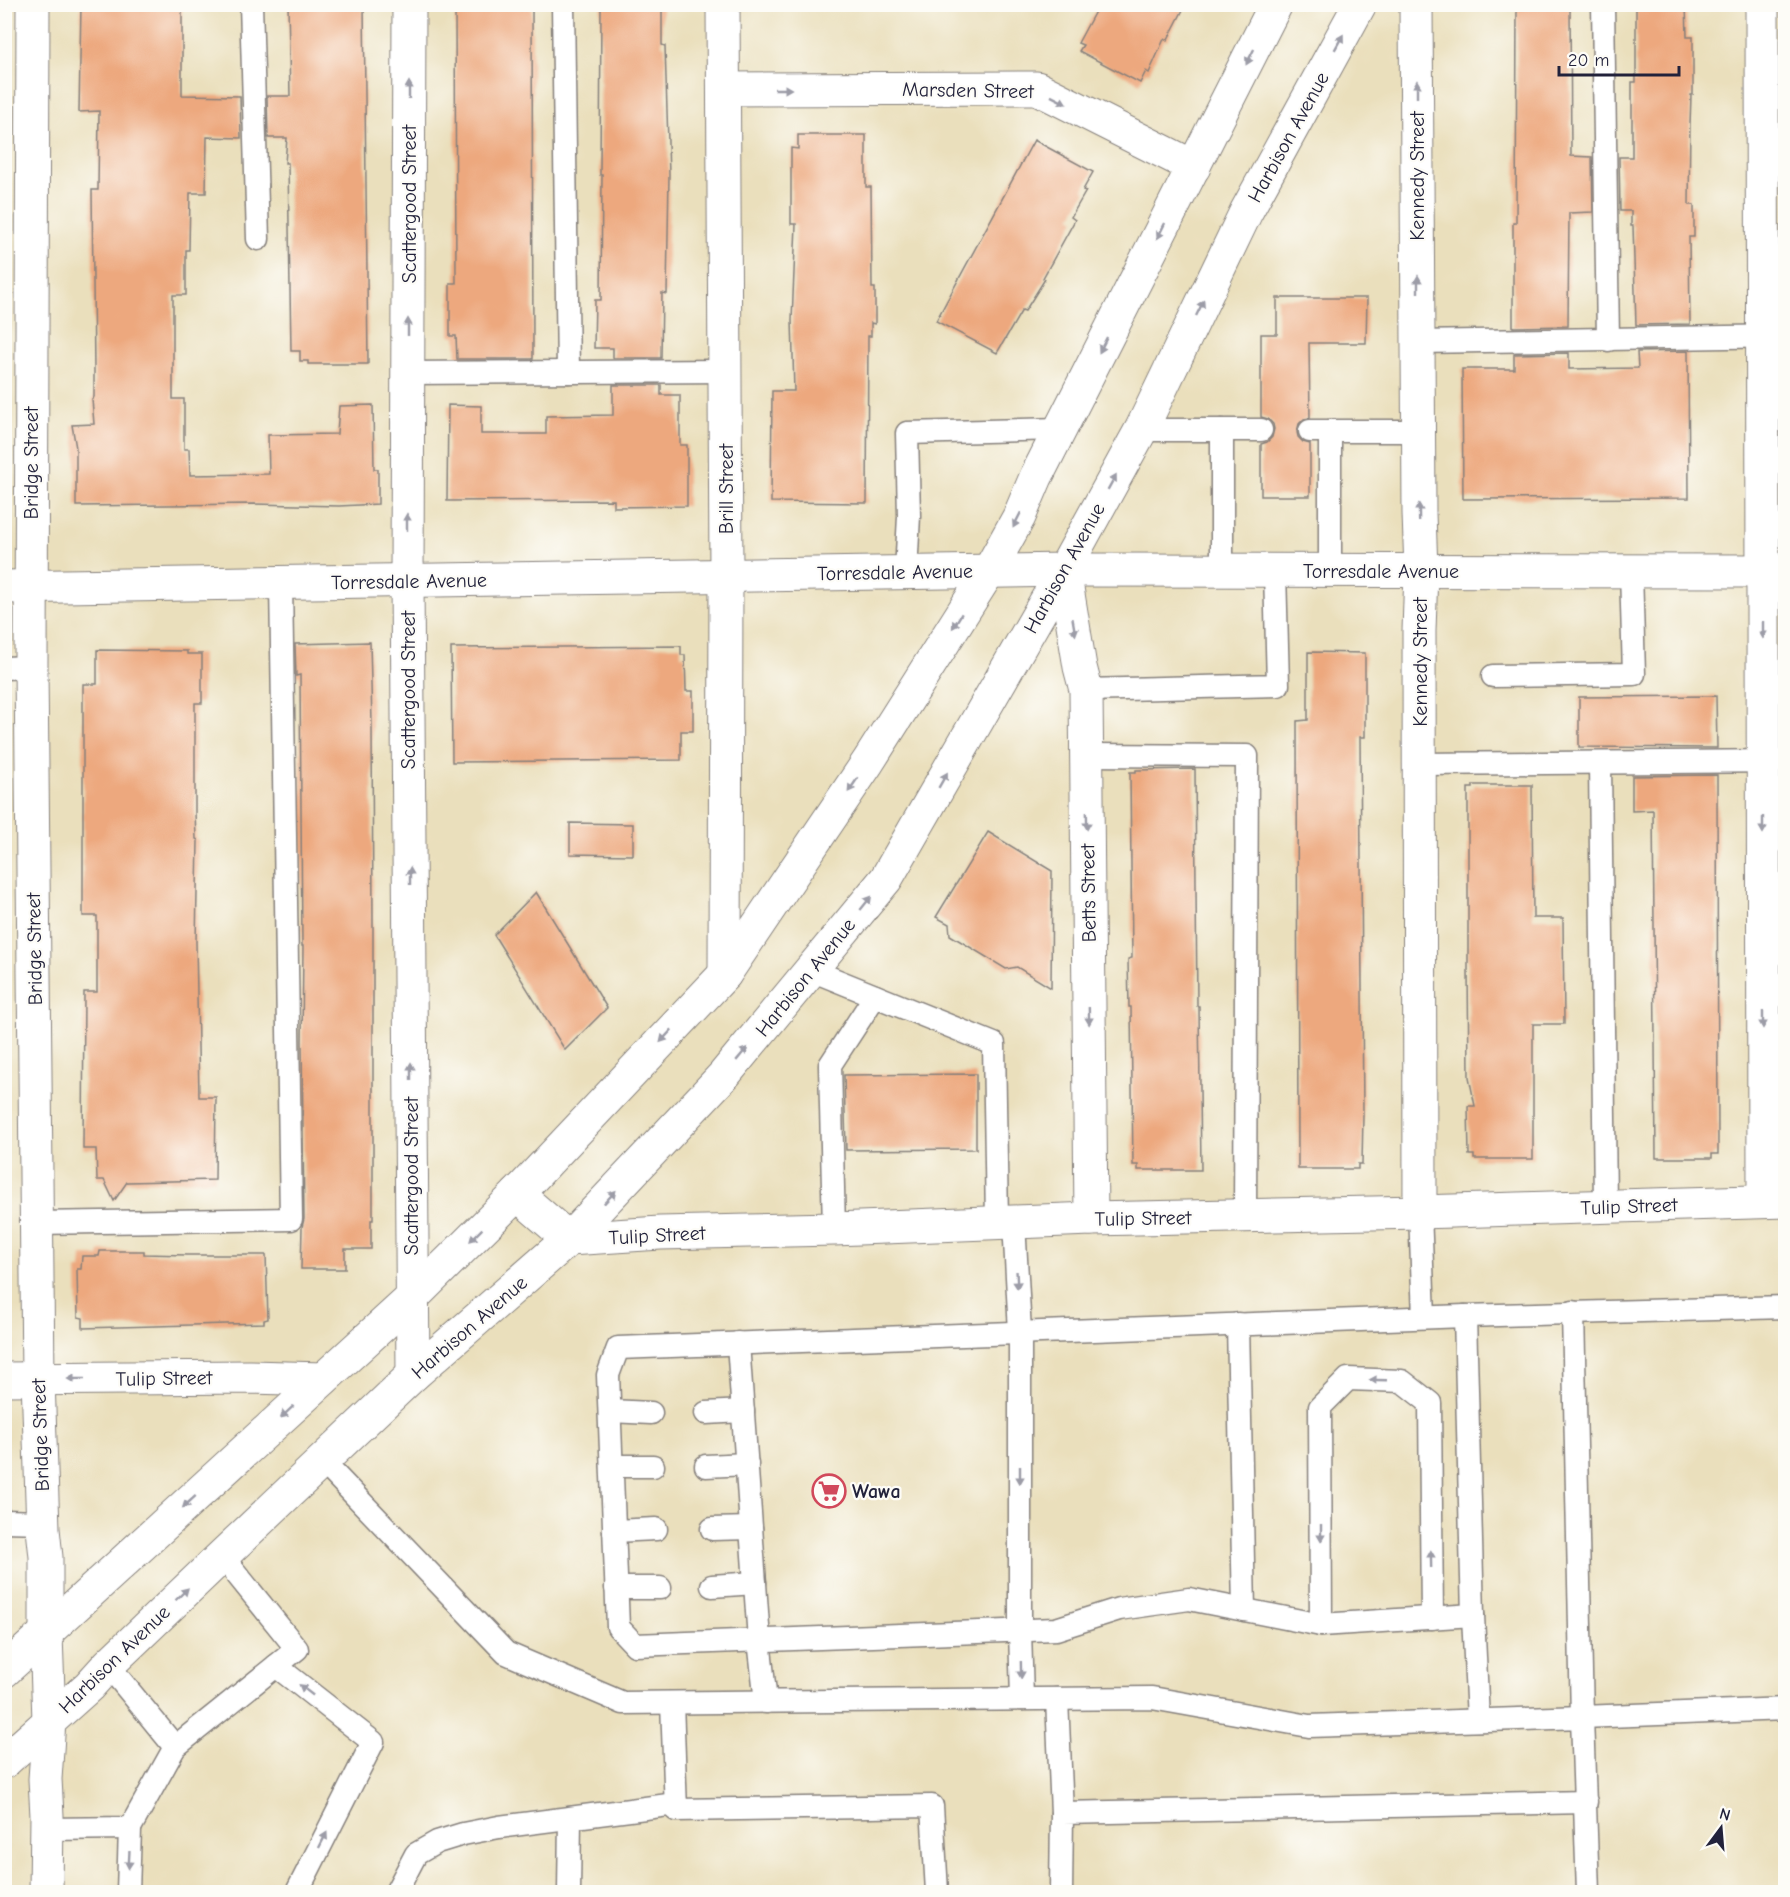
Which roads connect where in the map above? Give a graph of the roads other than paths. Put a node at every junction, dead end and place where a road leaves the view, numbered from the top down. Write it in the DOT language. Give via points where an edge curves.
graph roads {
  1 [pos="33,4"];
  2 [pos="251,4"];
  3 [pos="409,4"];
  4 [pos="563,4"];
  5 [pos="723,4"];
  6 [pos="1276,4"];
  7 [pos="1360,4"];
  8 [pos="1416,4"];
  9 [pos="1603,4"];
  10 [pos="1762,4"];
  11 [pos="724,89"];
  12 [pos="1194,167"];
  13 [pos="258,239"];
  14 [pos="1774,337"];
  15 [pos="1608,340"];
  16 [pos="1418,342"];
  17 [pos="725,371"];
  18 [pos="568,372"];
  19 [pos="408,374"];
  20 [pos="1061,429"];
  21 [pos="1141,430"];
  22 [pos="1222,430"];
  23 [pos="1261,430"];
  24 [pos="1419,431"];
  25 [pos="1064,570"];
  26 [pos="1330,570"];
  27 [pos="988,571"];
  28 [pos="1222,571"];
  29 [pos="1275,571"];
  30 [pos="1421,571"];
  31 [pos="1774,571"];
  32 [pos="906,572"];
  33 [pos="1631,572"];
  34 [pos="726,575"];
  35 [pos="407,581"];
  36 [pos="281,583"];
  37 [pos="17,587"];
  38 [pos="18,668"];
  39 [pos="1492,676"];
  40 [pos="1086,690"];
  41 [pos="1086,755"];
  42 [pos="1774,761"];
  43 [pos="1600,762"];
  44 [pos="1420,764"];
  45 [pos="811,970"];
  46 [pos="725,974"];
  47 [pos="875,996"];
  48 [pos="517,1194"];
  49 [pos="1775,1201"];
  50 [pos="1605,1206"];
  51 [pos="1420,1212"];
  52 [pos="1245,1216"];
  53 [pos="1091,1219"];
  54 [pos="36,1222"];
  55 [pos="1006,1222"];
  56 [pos="834,1229"];
  57 [pos="570,1239"];
  58 [pos="412,1298"];
  59 [pos="1785,1307"];
  60 [pos="1573,1312"];
  61 [pos="1465,1316"];
  62 [pos="1424,1317"];
  63 [pos="1238,1324"];
  64 [pos="1020,1332"];
  65 [pos="738,1343"];
  66 [pos="413,1375"];
  67 [pos="4,1379"];
  68 [pos="38,1379"];
  69 [pos="323,1379"];
  70 [pos="610,1411"];
  71 [pos="743,1411"];
  72 [pos="651,1413"];
  73 [pos="706,1413"];
  74 [pos="322,1461"];
  75 [pos="747,1464"];
  76 [pos="612,1466"];
  77 [pos="653,1466"];
  78 [pos="706,1466"];
  79 [pos="4,1521"];
  80 [pos="43,1522"];
  81 [pos="751,1527"];
  82 [pos="656,1529"];
  83 [pos="712,1529"];
  84 [pos="614,1531"];
  85 [pos="222,1556"];
  86 [pos="755,1583"];
  87 [pos="712,1586"];
  88 [pos="616,1588"];
  89 [pos="660,1588"];
  90 [pos="1244,1610"];
  91 [pos="1473,1615"];
  92 [pos="1432,1618"];
  93 [pos="1321,1625"];
  94 [pos="1020,1630"];
  95 [pos="46,1634"];
  96 [pos="759,1640"];
  97 [pos="108,1665"];
  98 [pos="276,1666"];
  99 [pos="4,1671"];
  100 [pos="1022,1699"];
  101 [pos="1057,1699"];
  102 [pos="766,1702"];
  103 [pos="672,1703"];
  104 [pos="1785,1709"];
  105 [pos="1582,1717"];
  106 [pos="49,1720"];
  107 [pos="1478,1720"];
  108 [pos="175,1747"];
  109 [pos="4,1762"];
  110 [pos="1586,1802"];
  111 [pos="675,1804"];
  112 [pos="1062,1813"];
  113 [pos="570,1818"];
  114 [pos="130,1828"];
  115 [pos="47,1829"];
  116 [pos="46,1893"];
  117 [pos="128,1893"];
  118 [pos="297,1893"];
  119 [pos="396,1893"];
  120 [pos="569,1893"];
  121 [pos="937,1893"];
  122 [pos="1061,1893"];
  123 [pos="1588,1893"];
  1 -- 37 [label="street, Bridge Street"];
  2 -- 13 [label="lane"];
  19 -- 3 [label="street, Scattergood Street, one-way"];
  4 -- 18 [label="lane"];
  5 -- 11 [label="street, Brill Street"];
  6 -- 12 [label="street, one-way"];
  21 -- 7 [label="street, Harbison Avenue, one-way" via="1246,212"];
  16 -- 8 [label="street, Kennedy Street, one-way"];
  9 -- 15 [label="lane"];
  10 -- 14 [label="street"];
  11 -- 12 [label="street, Marsden Street, one-way" via="1037,88"];
  11 -- 17 [label="street, Brill Street"];
  12 -- 20 [label="street, one-way"];
  14 -- 15 [label="lane"];
  14 -- 31 [label="street"];
  15 -- 16 [label="lane"];
  16 -- 24 [label="street, Kennedy Street"];
  17 -- 18 [label="lane"];
  17 -- 34 [label="street, Brill Street"];
  18 -- 19 [label="lane"];
  35 -- 19 [label="street, Scattergood Street, one-way"];
  20 -- 27 [label="street, one-way"];
  20 -- 32 [label="lane" via="907,432"];
  21 -- 22 [label="lane"];
  25 -- 21 [label="street, Harbison Avenue, one-way"];
  22 -- 23 [label="lane"];
  22 -- 28 [label="lane"];
  24 -- 26 [label="lane" via="1320,431"];
  30 -- 24 [label="street, Kennedy Street, one-way"];
  25 -- 27 [label="street, Torresdale Avenue"];
  25 -- 28 [label="street, Torresdale Avenue"];
  25 -- 40 [label="street, Betts Street, one-way"];
  45 -- 25 [label="street, Harbison Avenue, one-way" via="886,879"];
  26 -- 29 [label="street, Torresdale Avenue"];
  26 -- 30 [label="street, Torresdale Avenue"];
  27 -- 32 [label="street, Torresdale Avenue"];
  27 -- 46 [label="street, one-way" via="868,762"];
  28 -- 29 [label="street, Torresdale Avenue"];
  29 -- 40 [label="lane" via="1278,685"];
  30 -- 33 [label="street, Torresdale Avenue"];
  30 -- 44 [label="street, Kennedy Street"];
  31 -- 33 [label="street, Torresdale Avenue"];
  31 -- 42 [label="street, one-way"];
  32 -- 34 [label="street, Torresdale Avenue"];
  33 -- 39 [label="lane" via="1634,674"];
  34 -- 35 [label="street, Torresdale Avenue"];
  34 -- 46 [label="street, Brill Street"];
  35 -- 36 [label="street, Torresdale Avenue"];
  58 -- 35 [label="street, Scattergood Street, one-way"];
  36 -- 37 [label="street, Torresdale Avenue"];
  36 -- 54 [label="lane" via="291,1219"];
  37 -- 38 [label="street, Bridge Street"];
  38 -- 54 [label="street, Bridge Street"];
  40 -- 41 [label="street, Betts Street"];
  41 -- 52 [label="lane" via="1248,756"];
  41 -- 53 [label="street, Betts Street, one-way"];
  42 -- 43 [label="lane"];
  42 -- 49 [label="street, one-way"];
  43 -- 44 [label="lane"];
  43 -- 50 [label="lane"];
  44 -- 51 [label="street, Kennedy Street"];
  45 -- 47 [label="lane"];
  57 -- 45 [label="street, Harbison Avenue, one-way" via="724,1075"];
  46 -- 48 [label="street, one-way"];
  47 -- 55 [label="lane" via="994,1044"];
  47 -- 56 [label="lane" via="830,1065"];
  48 -- 57 [label="street"];
  48 -- 58 [label="street, one-way"];
  49 -- 50 [label="street, Tulip Street"];
  50 -- 51 [label="street, Tulip Street"];
  51 -- 52 [label="street, Tulip Street"];
  51 -- 62 [label="lane"];
  52 -- 53 [label="street, Tulip Street"];
  53 -- 55 [label="street, Tulip Street"];
  54 -- 68 [label="street, Bridge Street"];
  55 -- 56 [label="street, Tulip Street"];
  55 -- 64 [label="lane, one-way"];
  56 -- 57 [label="street, Tulip Street"];
  57 -- 66 [label="street, Harbison Avenue"];
  58 -- 66 [label="street, Scattergood Street"];
  58 -- 69 [label="street"];
  59 -- 60 [label="lane"];
  60 -- 61 [label="lane"];
  60 -- 105 [label="lane"];
  61 -- 62 [label="lane"];
  61 -- 91 [label="lane"];
  62 -- 63 [label="lane"];
  63 -- 64 [label="lane"];
  63 -- 90 [label="lane"];
  64 -- 65 [label="lane"];
  64 -- 94 [label="lane, one-way"];
  65 -- 70 [label="lane" via="618,1348 608,1376"];
  65 -- 71 [label="lane"];
  66 -- 74 [label="street, Harbison Avenue"];
  67 -- 68 [label="street, Tulip Street"];
  69 -- 68 [label="street, Tulip Street, one-way"];
  68 -- 80 [label="street, Bridge Street"];
  69 -- 95 [label="street, one-way"];
  70 -- 72 [label="lane"];
  70 -- 76 [label="lane"];
  71 -- 73 [label="lane"];
  71 -- 75 [label="lane"];
  74 -- 85 [label="street, Harbison Avenue"];
  74 -- 103 [label="lane" via="506,1653 623,1703"];
  75 -- 78 [label="lane"];
  75 -- 81 [label="lane"];
  76 -- 77 [label="lane"];
  76 -- 84 [label="lane"];
  79 -- 80 [label="lane"];
  80 -- 95 [label="street, Bridge Street"];
  81 -- 83 [label="lane"];
  81 -- 86 [label="lane"];
  82 -- 84 [label="lane"];
  84 -- 88 [label="lane"];
  97 -- 85 [label="street, Harbison Avenue, one-way"];
  85 -- 98 [label="lane" via="297,1649"];
  86 -- 87 [label="lane"];
  86 -- 96 [label="lane"];
  88 -- 89 [label="lane"];
  88 -- 96 [label="lane" via="618,1627 635,1645"];
  90 -- 93 [label="lane"];
  90 -- 94 [label="lane" via="1189,1599 1119,1609 1056,1629"];
  91 -- 92 [label="lane"];
  91 -- 107 [label="lane"];
  92 -- 93 [label="lane"];
  92 -- 93 [label="lane, one-way" via="1430,1403 1402,1381 1348,1378 1320,1407"];
  94 -- 96 [label="lane"];
  94 -- 100 [label="lane, one-way"];
  95 -- 99 [label="street"];
  95 -- 106 [label="street, Bridge Street"];
  96 -- 102 [label="lane"];
  97 -- 106 [label="street, Harbison Avenue"];
  97 -- 108 [label="lane"];
  98 -- 108 [label="lane"];
  118 -- 98 [label="lane, one-way" via="373,1742"];
  100 -- 101 [label="lane"];
  100 -- 102 [label="lane"];
  101 -- 107 [label="lane" via="1152,1698 1309,1726"];
  101 -- 112 [label="lane"];
  102 -- 103 [label="lane"];
  103 -- 111 [label="lane"];
  104 -- 105 [label="lane"];
  105 -- 107 [label="lane"];
  105 -- 110 [label="lane"];
  106 -- 109 [label="street, Harbison Avenue"];
  106 -- 115 [label="street, Bridge Street"];
  108 -- 114 [label="lane"];
  110 -- 112 [label="lane"];
  110 -- 123 [label="lane"];
  111 -- 113 [label="lane"];
  111 -- 121 [label="lane" via="676,1809 933,1806"];
  112 -- 122 [label="lane"];
  113 -- 119 [label="lane" via="499,1827 437,1842 416,1854"];
  113 -- 120 [label="lane"];
  114 -- 115 [label="lane"];
  114 -- 117 [label="lane, one-way"];
  115 -- 116 [label="street, Bridge Street"];
}
